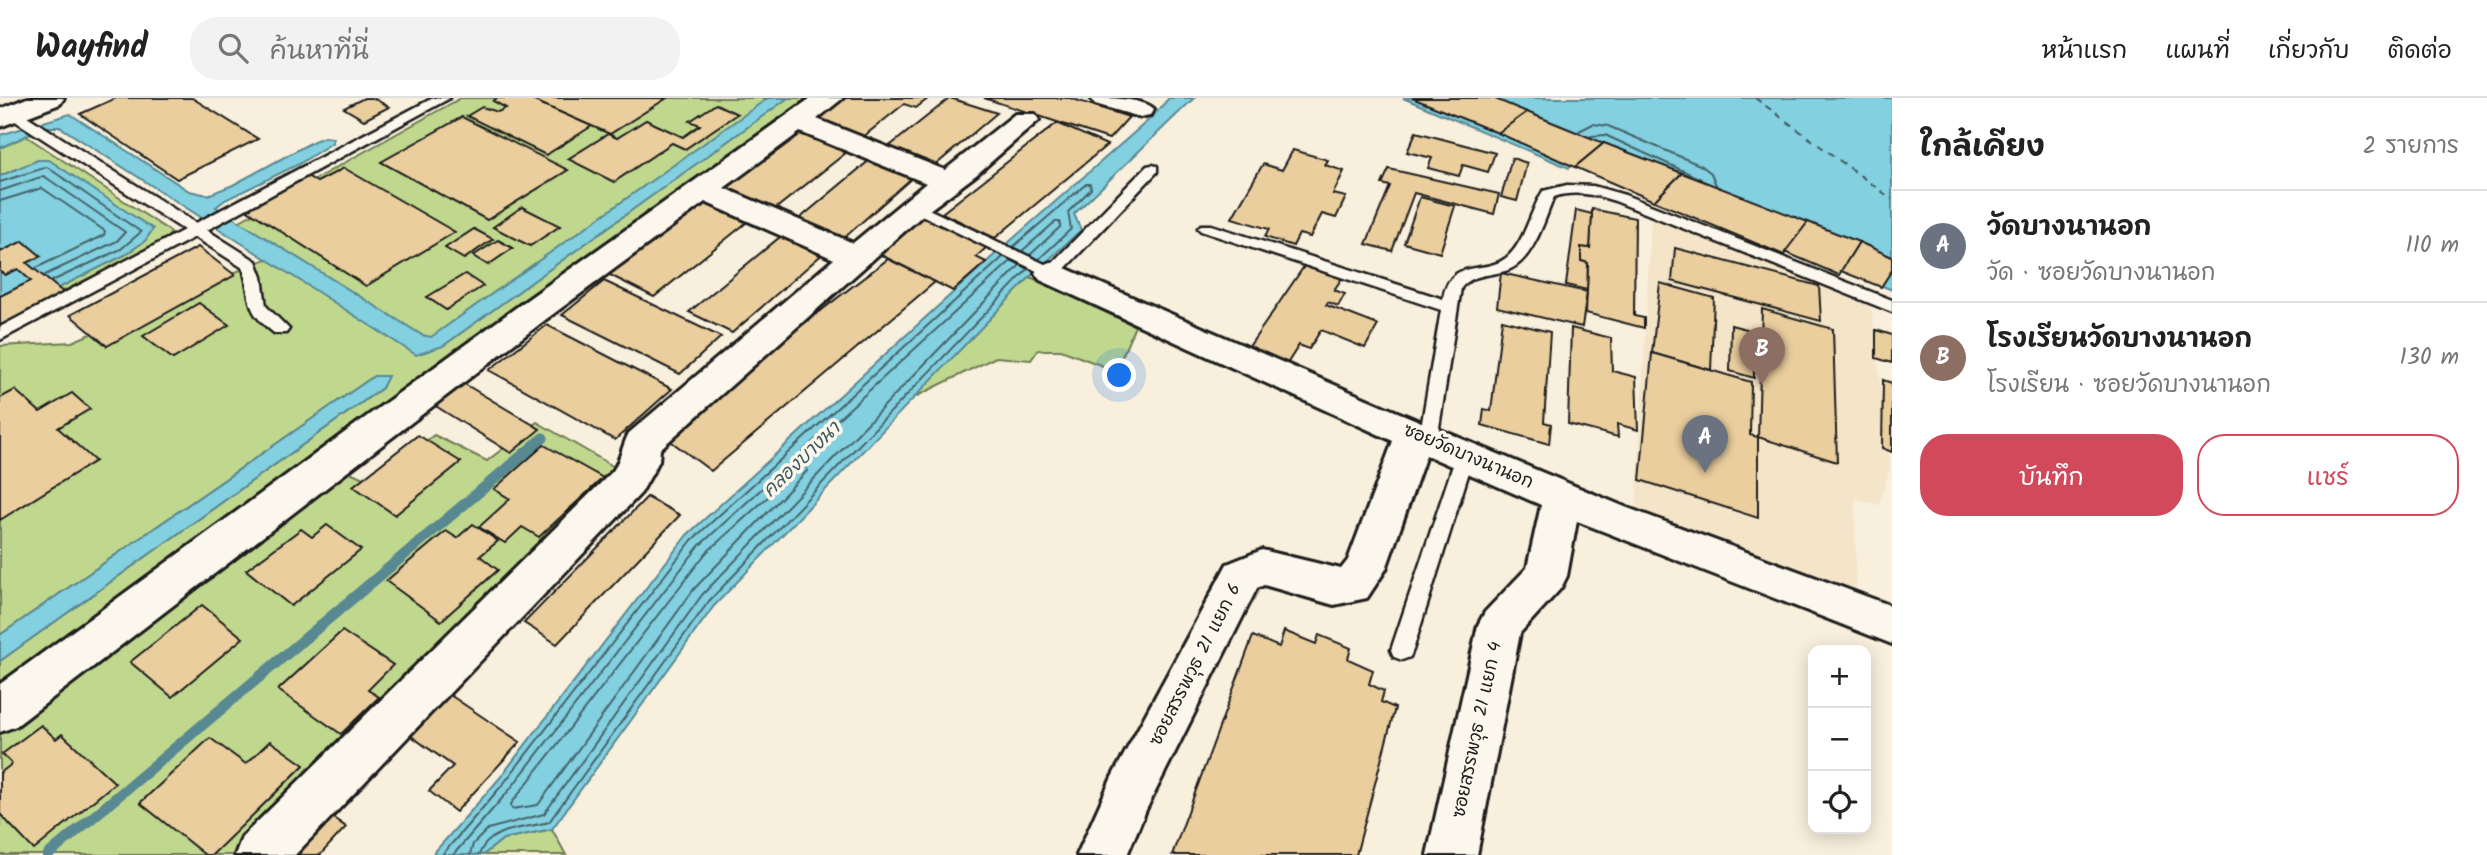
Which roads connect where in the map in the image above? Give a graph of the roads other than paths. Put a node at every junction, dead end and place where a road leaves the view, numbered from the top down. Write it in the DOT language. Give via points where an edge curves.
graph roads {
  1 [pos="50,98"];
  2 [pos="443,98"];
  3 [pos="829,98"];
  4 [pos="1105,98"];
  5 [pos="1140,109"];
  6 [pos="1025,120"];
  7 [pos="797,121"];
  8 [pos="21,122"];
  9 [pos="1152,169"];
  10 [pos="949,182"];
  11 [pos="702,190"];
  12 [pos="914,207"];
  13 [pos="200,228"];
  14 [pos="1206,228"];
  15 [pos="856,256"];
  16 [pos="1047,272"];
  17 [pos="1892,306"];
  18 [pos="1450,307"];
  19 [pos="280,329"];
  20 [pos="0,334"];
  21 [pos="1421,437"];
  22 [pos="1465,456"];
  23 [pos="1562,498"];
  24 [pos="1892,625"];
  25 [pos="1402,650"];
  26 [pos="0,711"];
  27 [pos="260,855"];
  28 [pos="1102,855"];
  29 [pos="1452,855"];
  1 -- 8 [label="street"];
  2 -- 13 [label="lane"];
  3 -- 7 [label="street"];
  4 -- 5 [label="street"];
  6 -- 10 [label="street"];
  7 -- 10 [label="street"];
  7 -- 11 [label="street"];
  8 -- 13 [label="lane"];
  9 -- 16 [label="lane"];
  10 -- 12 [label="street"];
  11 -- 15 [label="street"];
  11 -- 26 [label="street"];
  12 -- 15 [label="street"];
  12 -- 16 [label="lane"];
  13 -- 19 [label="lane" via="250,265 258,314"];
  13 -- 20 [label="lane"];
  14 -- 18 [label="lane"];
  15 -- 27 [label="street" via="642,443 640,461 627,482"];
  16 -- 21 [label="street, ซอยวัดบางนานอก"];
  17 -- 18 [label="lane" via="1620,198 1592,189 1564,188 1548,194 1512,261 1460,277"];
  18 -- 21 [label="lane"];
  21 -- 22 [label="street, ซอยวัดบางนานอก"];
  21 -- 28 [label="street, ซอยสรรพวุธ 21 แยก 6" via="1365,569 1352,586 1334,587 1262,567 1242,576"];
  22 -- 23 [label="street, ซอยวัดบางนานอก"];
  22 -- 25 [label="lane"];
  23 -- 24 [label="street, ซอยวัดบางนานอก"];
  23 -- 29 [label="street, ซอยสรรพวุธ 21 แยก 4" via="1546,576 1500,625"];
}
